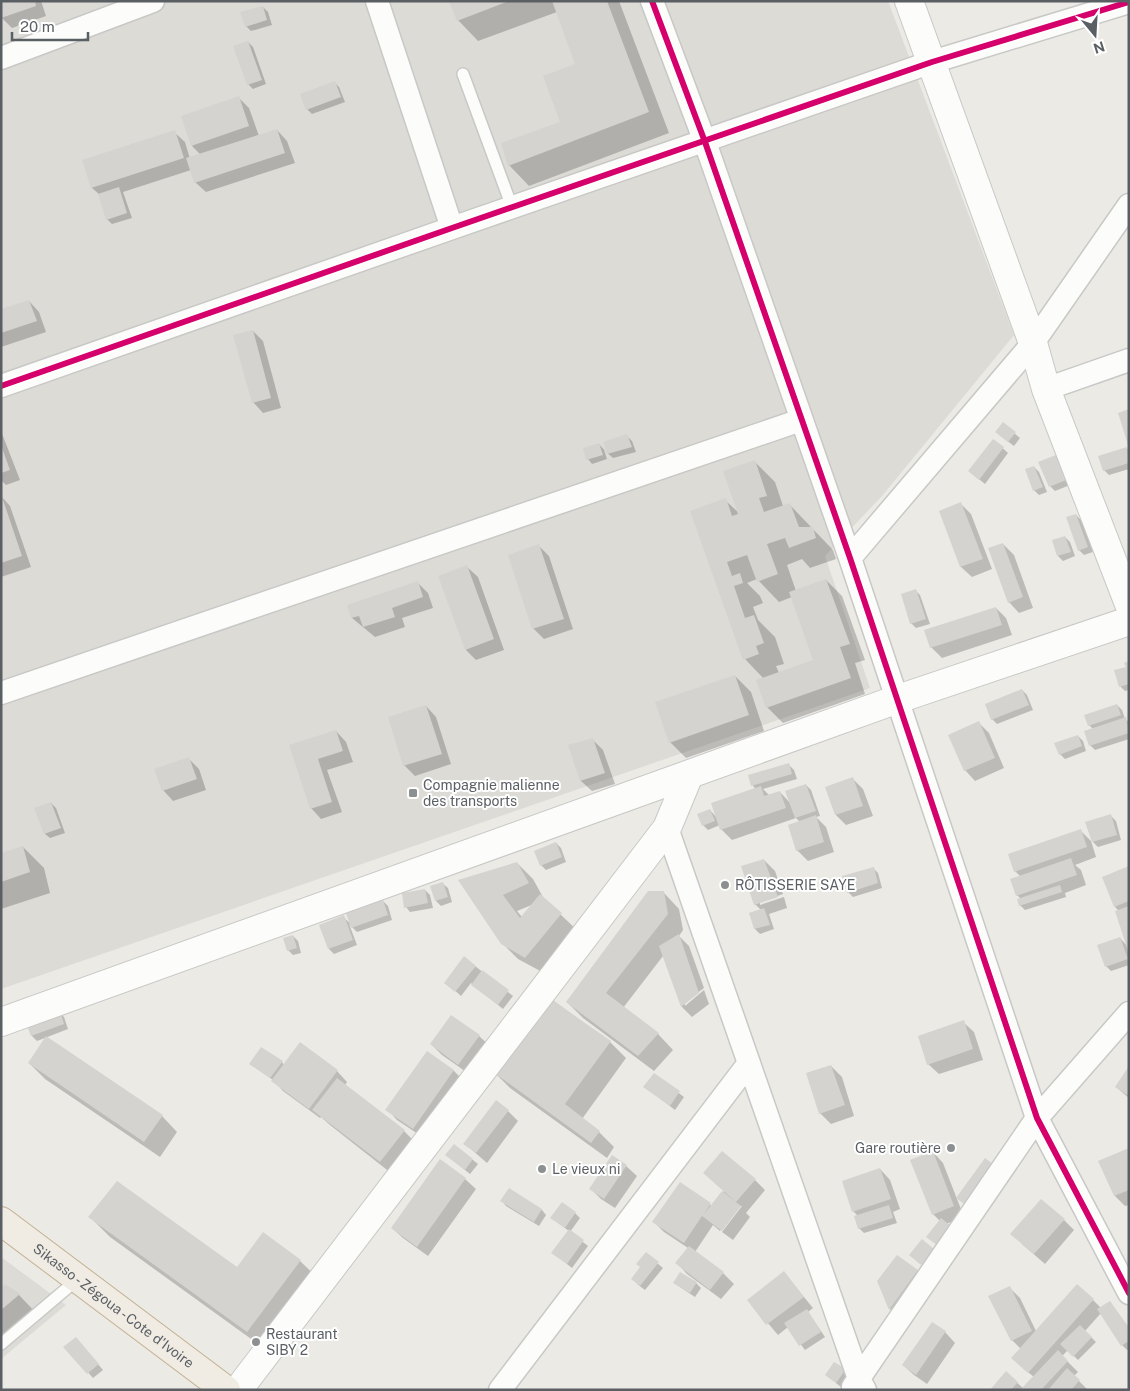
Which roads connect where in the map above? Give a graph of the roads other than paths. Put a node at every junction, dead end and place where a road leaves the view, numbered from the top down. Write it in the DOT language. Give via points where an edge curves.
graph roads {
  1 [pos="153,1"];
  2 [pos="377,1"];
  3 [pos="652,1"];
  4 [pos="909,1"];
  5 [pos="1129,2"];
  6 [pos="1,58"];
  7 [pos="932,62"];
  8 [pos="463,74"];
  9 [pos="705,142"];
  10 [pos="1129,204"];
  11 [pos="512,208"];
  12 [pos="452,228"];
  13 [pos="1033,342"];
  14 [pos="1129,360"];
  15 [pos="1,386"];
  16 [pos="1046,388"];
  17 [pos="801,420"];
  18 [pos="850,558"];
  19 [pos="1129,604"];
  20 [pos="1129,621"];
  21 [pos="1,693"];
  22 [pos="898,700"];
  23 [pos="689,775"];
  24 [pos="667,828"];
  25 [pos="1129,1014"];
  26 [pos="1,1022"];
  27 [pos="749,1063"];
  28 [pos="1037,1118"];
  29 [pos="1,1221"];
  30 [pos="78,1278"];
  31 [pos="1129,1293"];
  32 [pos="1,1344"];
  33 [pos="859,1386"];
  34 [pos="226,1390"];
  35 [pos="238,1390"];
  36 [pos="500,1390"];
  1 -- 6 [label="street"];
  2 -- 12 [label="street"];
  3 -- 9 [label="street"];
  4 -- 7 [label="street"];
  5 -- 7 [label="street"];
  7 -- 9 [label="street"];
  7 -- 13 [label="street"];
  8 -- 11 [label="lane"];
  9 -- 11 [label="street"];
  9 -- 17 [label="street"];
  10 -- 13 [label="street"];
  11 -- 12 [label="street"];
  12 -- 15 [label="street"];
  13 -- 16 [label="street"];
  13 -- 18 [label="street"];
  14 -- 16 [label="street"];
  16 -- 19 [label="street"];
  17 -- 18 [label="street"];
  17 -- 21 [label="street"];
  18 -- 22 [label="street"];
  20 -- 22 [label="street"];
  22 -- 23 [label="street"];
  22 -- 28 [label="street"];
  23 -- 24 [label="street"];
  23 -- 26 [label="street"];
  24 -- 27 [label="street"];
  24 -- 35 [label="street"];
  25 -- 28 [label="street"];
  27 -- 33 [label="street"];
  27 -- 36 [label="street"];
  28 -- 31 [label="street"];
  28 -- 33 [label="street"];
  29 -- 30 [label="highway, Sikasso - Zégoua - Cote d'Ivoire"];
  30 -- 32 [label="lane"];
  30 -- 34 [label="highway, Sikasso - Zégoua - Cote d'Ivoire"];
}
